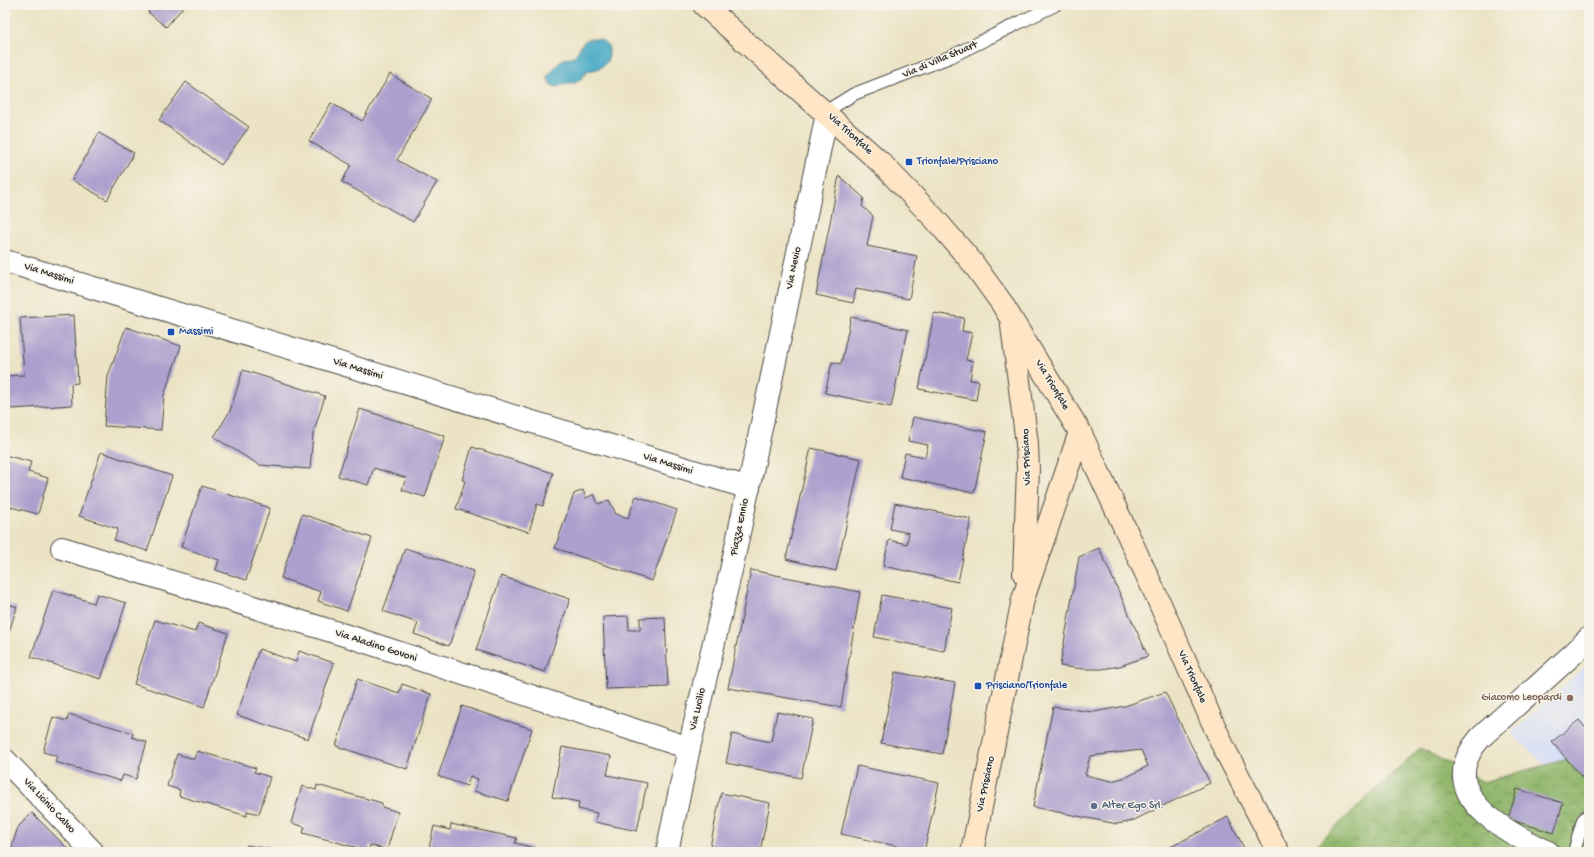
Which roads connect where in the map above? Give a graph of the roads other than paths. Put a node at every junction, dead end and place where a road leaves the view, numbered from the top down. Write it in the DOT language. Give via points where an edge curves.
graph roads {
  1 [pos="704,5"];
  2 [pos="1055,5"];
  3 [pos="827,114"];
  4 [pos="5,261"];
  5 [pos="1010,316"];
  6 [pos="762,422"];
  7 [pos="1080,432"];
  8 [pos="712,477"];
  9 [pos="749,488"];
  10 [pos="62,548"];
  11 [pos="732,566"];
  12 [pos="1023,599"];
  13 [pos="1589,638"];
  14 [pos="689,748"];
  15 [pos="5,760"];
  16 [pos="1589,814"];
  17 [pos="93,852"];
  18 [pos="667,852"];
  19 [pos="972,852"];
  20 [pos="1278,852"];
  21 [pos="1548,852"];
  22 [pos="1574,852"];
  1 -- 3 [label="main road, Via Trionfale"];
  2 -- 3 [label="lane, Via di Villa Stuart" via="950,57 854,94 833,107"];
  3 -- 5 [label="main road, Via Trionfale" via="880,162 934,218 972,262"];
  3 -- 6 [label="street, Via Nevio"];
  4 -- 8 [label="street, Via Massimi"];
  5 -- 7 [label="main road, Via Trionfale"];
  5 -- 12 [label="main road, Via Prisciano" via="1026,423 1028,469"];
  6 -- 9 [label="street, Piazza Ennio"];
  7 -- 12 [label="main road, Via Prisciano"];
  7 -- 20 [label="main road, Via Trionfale" via="1224,748"];
  8 -- 9 [label="street, Piazza Ennio"];
  9 -- 11 [label="street, Piazza Ennio"];
  10 -- 14 [label="street, Via Aladino Govoni" via="346,636"];
  11 -- 14 [label="street, Via Lucilio"];
  12 -- 19 [label="main road, Via Prisciano"];
  13 -- 21 [label="street" via="1480,738 1469,754 1464,770 1468,793 1485,814"];
  14 -- 18 [label="street, Via Lucilio"];
  15 -- 17 [label="street, Via Licinio Calvo"];
  16 -- 22 [label="lane" via="1583,820"];
}
